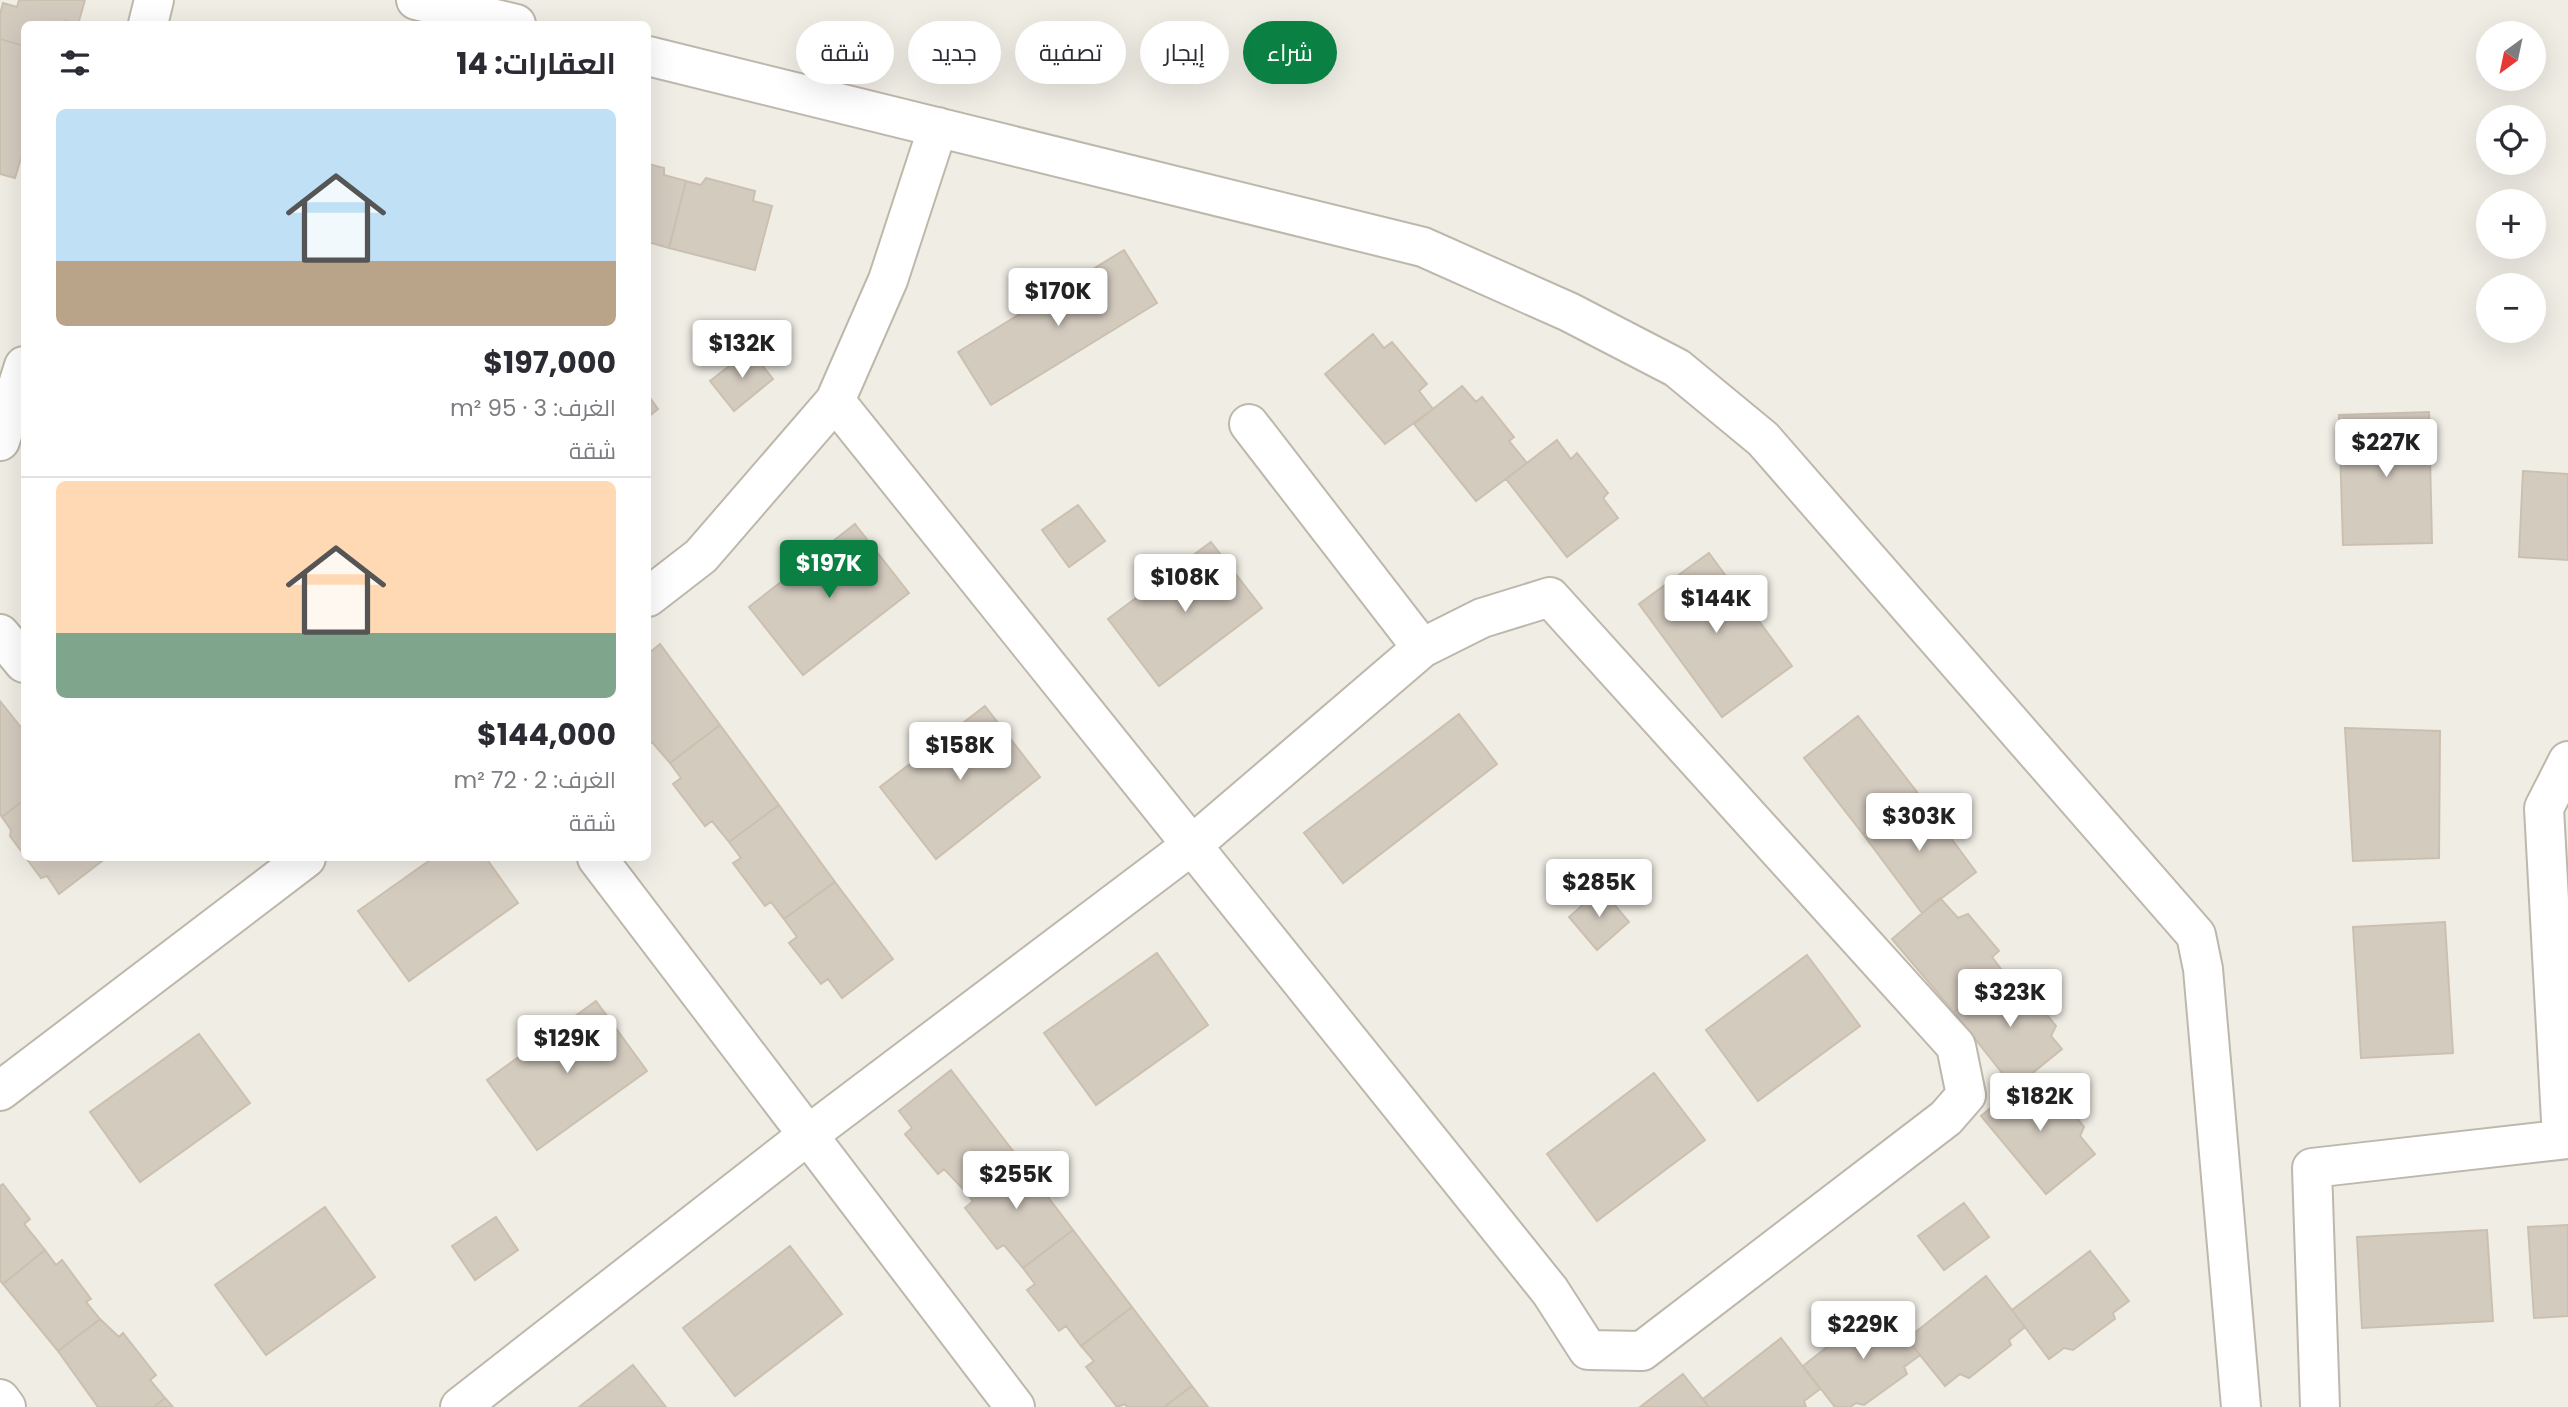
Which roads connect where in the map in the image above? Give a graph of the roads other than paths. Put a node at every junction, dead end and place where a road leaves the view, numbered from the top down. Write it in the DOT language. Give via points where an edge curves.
graph roads {
  1 [pos="154,0"];
  2 [pos="416,0"];
  3 [pos="149,21"];
  4 [pos="504,21"];
  5 [pos="651,58"];
  6 [pos="938,127"];
  7 [pos="21,375"];
  8 [pos="835,401"];
  9 [pos="1249,424"];
  10 [pos="0,441"];
  11 [pos="651,595"];
  12 [pos="0,634"];
  13 [pos="1422,648"];
  14 [pos="21,659"];
  15 [pos="2568,761"];
  16 [pos="1192,845"];
  17 [pos="599,861"];
  18 [pos="282,865"];
  19 [pos="0,1091"];
  20 [pos="808,1135"];
  21 [pos="2565,1139"];
  22 [pos="0,1399"];
  23 [pos="6,1407"];
  24 [pos="460,1407"];
  25 [pos="1015,1407"];
  26 [pos="2241,1407"];
  27 [pos="2319,1407"];
  1 -- 3 [label="street"];
  2 -- 4 [label="street"];
  5 -- 6 [label="street"];
  6 -- 8 [label="street" via="888,280"];
  6 -- 26 [label="street" via="1423,247 1569,312 1676,368 1763,439 2196,935 2203,969"];
  7 -- 10 [label="street"];
  8 -- 11 [label="street" via="701,556"];
  8 -- 16 [label="street"];
  9 -- 13 [label="street"];
  12 -- 14 [label="street"];
  13 -- 16 [label="street"];
  13 -- 16 [label="street" via="1482,618 1550,597 1956,1046 1966,1095 1946,1118 1642,1351 1588,1350 1550,1291"];
  15 -- 21 [label="street" via="2544,808"];
  16 -- 20 [label="street"];
  17 -- 20 [label="street"];
  18 -- 19 [label="street"];
  20 -- 24 [label="street"];
  20 -- 25 [label="street"];
  21 -- 27 [label="street" via="2312,1168"];
  22 -- 23 [label="street"];
}
